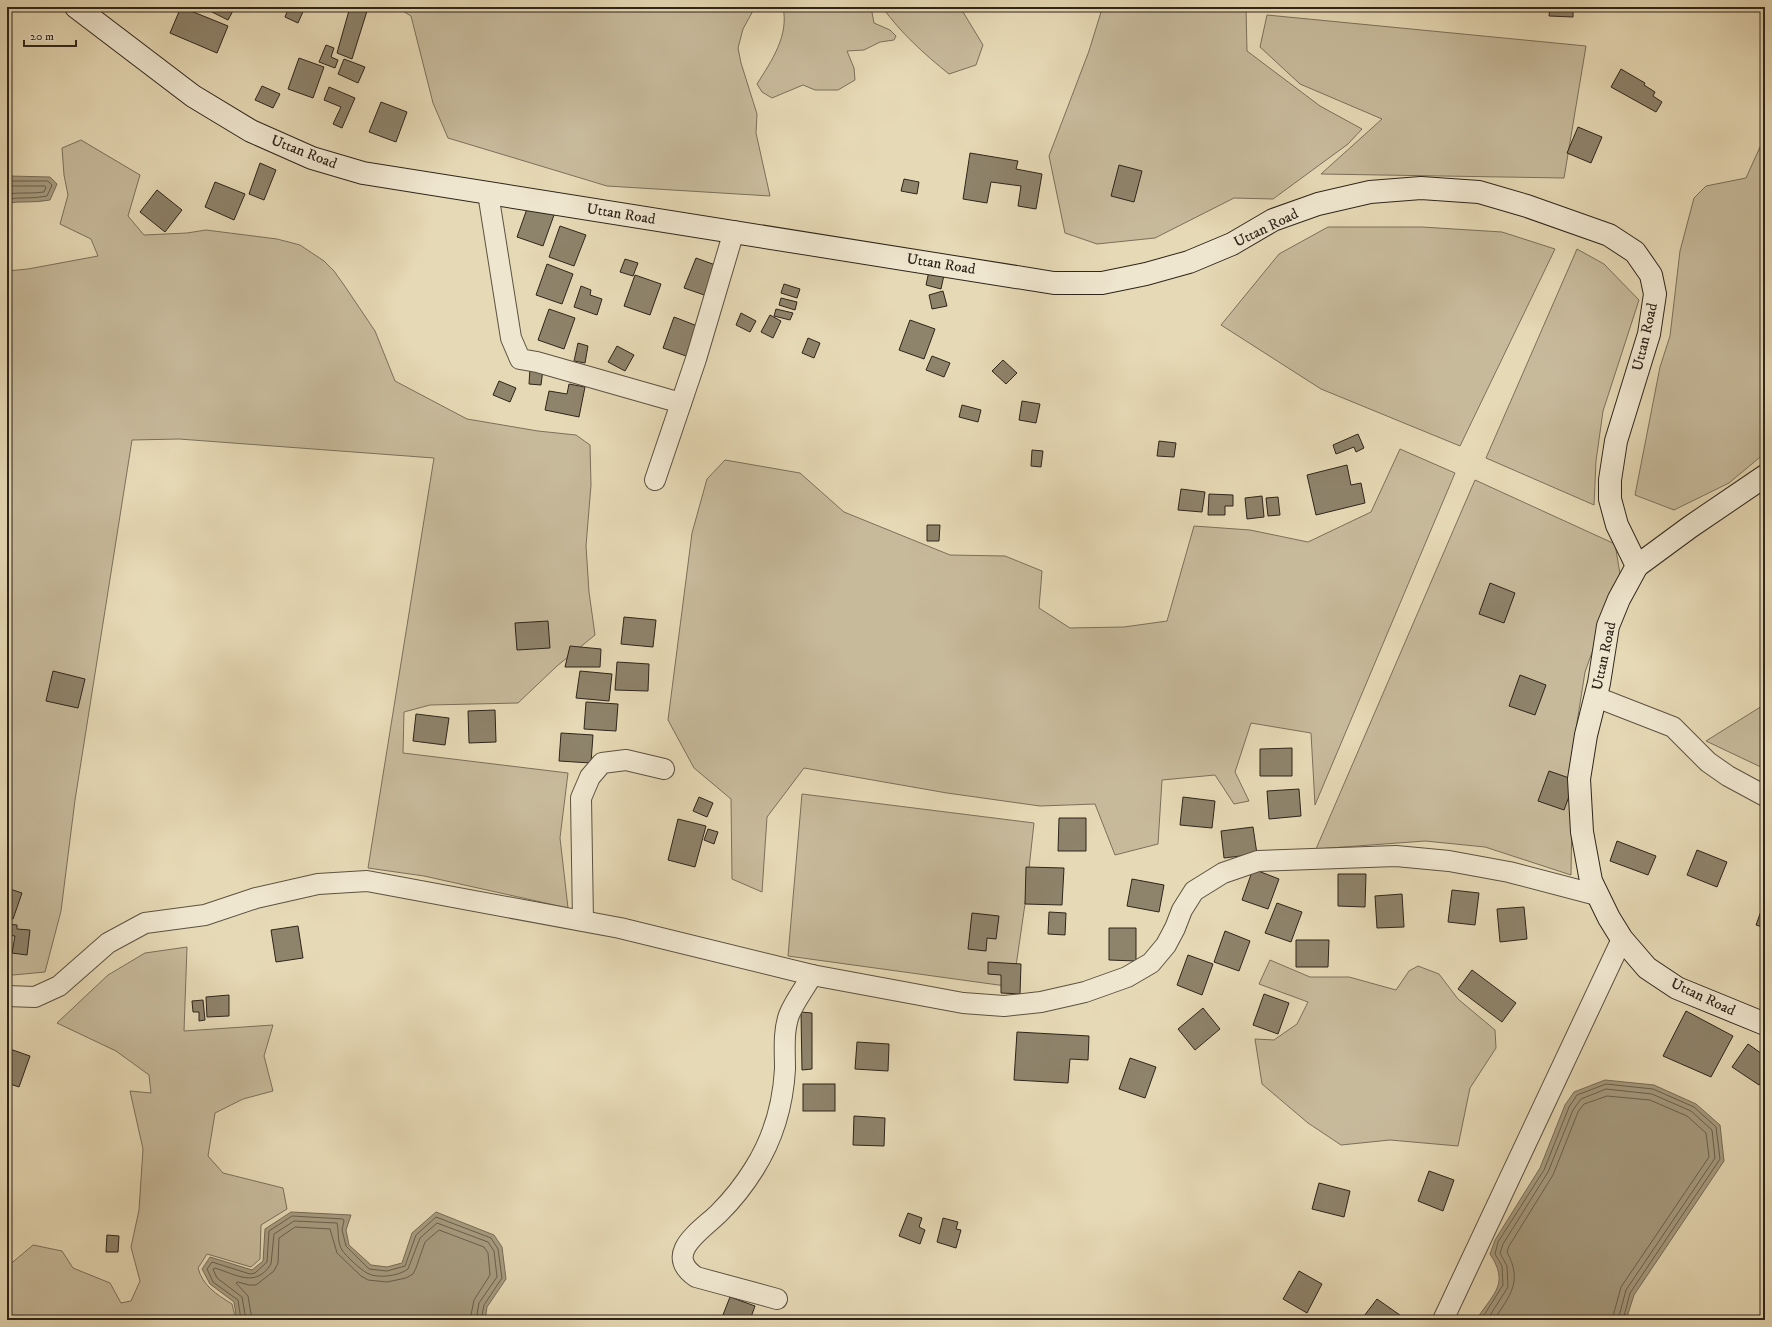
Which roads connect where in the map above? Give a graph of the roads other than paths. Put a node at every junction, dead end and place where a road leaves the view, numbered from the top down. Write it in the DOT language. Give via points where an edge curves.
graph roads {
  1 [pos="76,7"];
  2 [pos="488,193"];
  3 [pos="734,231"];
  4 [pos="681,403"];
  5 [pos="1765,476"];
  6 [pos="655,480"];
  7 [pos="1637,566"];
  8 [pos="1596,697"];
  9 [pos="664,769"];
  10 [pos="1765,796"];
  11 [pos="1597,895"];
  12 [pos="583,921"];
  13 [pos="1622,939"];
  14 [pos="812,975"];
  15 [pos="7,996"];
  16 [pos="1765,1024"];
  17 [pos="777,1299"];
  18 [pos="1443,1320"];
  1 -- 2 [label="main road, Uttan Road" via="193,96 251,131 312,158 363,173"];
  2 -- 3 [label="main road, Uttan Road"];
  2 -- 4 [label="street" via="510,338 520,359"];
  3 -- 4 [label="street"];
  3 -- 7 [label="main road, Uttan Road" via="1054,283 1102,283 1189,262 1232,244 1273,220 1318,204 1370,192 1421,188 1479,192 1609,234 1635,252 1651,275 1654,294 1649,334 1616,441 1610,480 1610,499 1617,525"];
  4 -- 6 [label="street"];
  5 -- 7 [label="main road"];
  7 -- 8 [label="main road, Uttan Road" via="1608,626"];
  8 -- 10 [label="street" via="1673,727 1708,762"];
  8 -- 11 [label="main road, Uttan Road" via="1586,735 1579,779 1582,832 1591,881"];
  9 -- 12 [label="street" via="626,760 602,763 590,777 581,798"];
  11 -- 13 [label="main road, Uttan Road"];
  11 -- 14 [label="street" via="1509,872 1449,861 1396,856 1258,861 1223,873 1194,891 1166,945 1151,962 1127,977 1085,992 1041,1002 1004,1006 963,1003"];
  12 -- 14 [label="street"];
  12 -- 15 [label="street" via="366,881 318,884 256,898 205,915 145,923 108,943 59,986 35,997"];
  13 -- 16 [label="main road, Uttan Road" via="1647,968 1677,988"];
  13 -- 18 [label="street"];
  14 -- 17 [label="street" via="790,1015 785,1034 785,1071 773,1133 741,1188 719,1213 692,1236 683,1258 686,1268 696,1277"];
}
